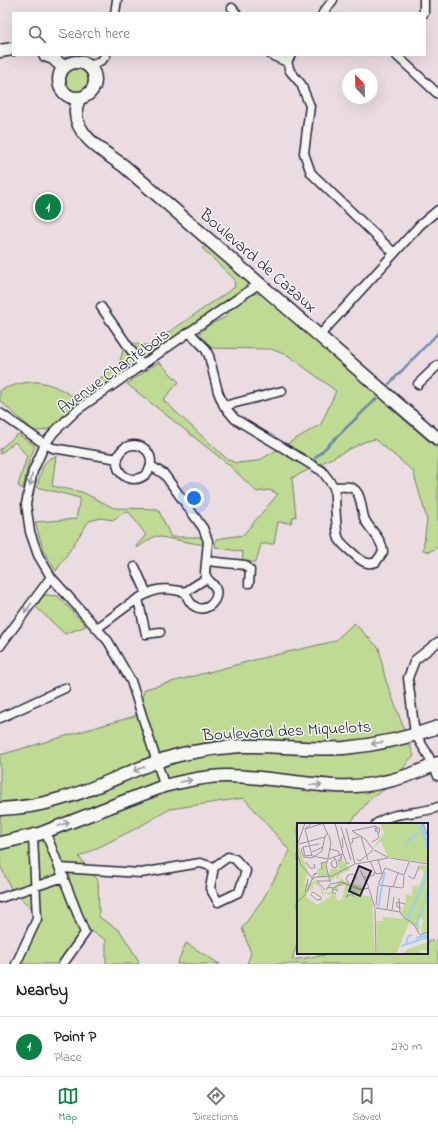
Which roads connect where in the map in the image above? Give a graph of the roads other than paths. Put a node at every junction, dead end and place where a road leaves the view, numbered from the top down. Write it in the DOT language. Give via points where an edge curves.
graph roads {
  1 [pos="117,0"];
  2 [pos="332,0"];
  3 [pos="424,0"];
  4 [pos="116,12"];
  5 [pos="324,12"];
  6 [pos="424,12"];
  7 [pos="12,49"];
  8 [pos="0,51"];
  9 [pos="48,56"];
  10 [pos="105,56"];
  11 [pos="277,56"];
  12 [pos="397,56"];
  13 [pos="289,58"];
  14 [pos="90,66"];
  15 [pos="63,68"];
  16 [pos="438,94"];
  17 [pos="79,98"];
  18 [pos="438,210"];
  19 [pos="394,253"];
  20 [pos="260,283"];
  21 [pos="101,307"];
  22 [pos="190,332"];
  23 [pos="320,335"];
  24 [pos="438,365"];
  25 [pos="142,366"];
  26 [pos="418,384"];
  27 [pos="282,391"];
  28 [pos="224,406"];
  29 [pos="0,413"];
  30 [pos="438,439"];
  31 [pos="45,444"];
  32 [pos="118,459"];
  33 [pos="151,466"];
  34 [pos="334,487"];
  35 [pos="207,561"];
  36 [pos="135,567"];
  37 [pos="52,577"];
  38 [pos="206,578"];
  39 [pos="250,583"];
  40 [pos="185,592"];
  41 [pos="147,594"];
  42 [pos="138,599"];
  43 [pos="96,628"];
  44 [pos="160,632"];
  45 [pos="438,642"];
  46 [pos="0,646"];
  47 [pos="65,688"];
  48 [pos="0,718"];
  49 [pos="438,727"];
  50 [pos="415,734"];
  51 [pos="157,761"];
  52 [pos="436,768"];
  53 [pos="164,786"];
  54 [pos="438,807"];
  55 [pos="0,808"];
  56 [pos="377,823"];
  57 [pos="45,831"];
  58 [pos="32,836"];
  59 [pos="0,843"];
  60 [pos="214,867"];
  61 [pos="60,868"];
  62 [pos="64,877"];
  63 [pos="35,887"];
  64 [pos="0,898"];
  65 [pos="16,964"];
  66 [pos="63,964"];
  1 -- 4 [label="street"];
  2 -- 5 [label="street"];
  3 -- 6 [label="street"];
  7 -- 8 [label="main road"];
  9 -- 15 [label="main road"];
  10 -- 14 [label="street"];
  11 -- 13 [label="street"];
  12 -- 16 [label="street"];
  13 -- 19 [label="street" via="290,71 301,84 310,106 304,153 310,173"];
  14 -- 15 [label="main road" via="76,61 66,64"];
  14 -- 17 [label="main road" via="95,84 89,93"];
  15 -- 17 [label="main road" via="58,76 61,90 69,96"];
  17 -- 20 [label="main road, Boulevard de Cazaux" via="76,110 83,134"];
  18 -- 19 [label="street"];
  19 -- 23 [label="street"];
  20 -- 22 [label="street, Avenue Chantebois"];
  20 -- 23 [label="main road, Boulevard de Cazaux"];
  21 -- 25 [label="street"];
  22 -- 25 [label="street, Avenue Chantebois"];
  22 -- 28 [label="street" via="209,356"];
  23 -- 30 [label="main road, Boulevard de Cazaux"];
  24 -- 26 [label="street"];
  25 -- 31 [label="street, Avenue Chantebois" via="77,410"];
  27 -- 28 [label="street"];
  28 -- 34 [label="street" via="238,422 322,471"];
  29 -- 31 [label="street"];
  31 -- 32 [label="street" via="53,448"];
  31 -- 37 [label="street, Avenue Chantebois, one-way" via="33,471 26,504 30,532 38,555"];
  32 -- 33 [label="street" via="119,470 128,478 139,478"];
  32 -- 33 [label="street" via="126,448 136,446 146,450"];
  33 -- 35 [label="street" via="164,474 203,528 208,541"];
  34 -- 34 [label="street" via="352,488 358,494 366,521 382,545 383,552 376,562 363,562 339,540"];
  35 -- 38 [label="street"];
  35 -- 39 [label="street" via="245,565 250,570"];
  36 -- 41 [label="street"];
  37 -- 43 [label="street, Avenue Chantebois"];
  37 -- 46 [label="street, one-way"];
  38 -- 40 [label="street"];
  38 -- 40 [label="street" via="215,588 216,596 208,607 196,608 189,602"];
  40 -- 41 [label="street" via="169,589"];
  41 -- 42 [label="street"];
  42 -- 43 [label="street"];
  42 -- 44 [label="street" via="146,634"];
  43 -- 51 [label="street, Avenue Chantebois" via="108,641 131,681"];
  45 -- 50 [label="street" via="415,660 408,678"];
  47 -- 48 [label="street"];
  49 -- 50 [label="main road, Boulevard des Miquelots"];
  50 -- 51 [label="main road, Boulevard des Miquelots, one-way" via="343,748 215,748"];
  50 -- 52 [label="street"];
  51 -- 53 [label="street, Avenue Chantebois"];
  51 -- 55 [label="main road, Boulevard des Miquelots, one-way" via="60,799 15,808"];
  53 -- 52 [label="main road, one-way" via="226,776 337,786 373,784"];
  57 -- 53 [label="main road, one-way"];
  54 -- 56 [label="street" via="400,813"];
  57 -- 58 [label="main road"];
  57 -- 61 [label="street"];
  58 -- 59 [label="main road"];
  58 -- 63 [label="street"];
  60 -- 60 [label="street" via="228,857 236,859 246,871 239,892 218,902 210,888"];
  60 -- 61 [label="street" via="200,863 140,873"];
  61 -- 62 [label="street"];
  62 -- 63 [label="street"];
  62 -- 66 [label="street" via="85,933"];
  63 -- 64 [label="street"];
  63 -- 65 [label="street" via="37,919"];
}
